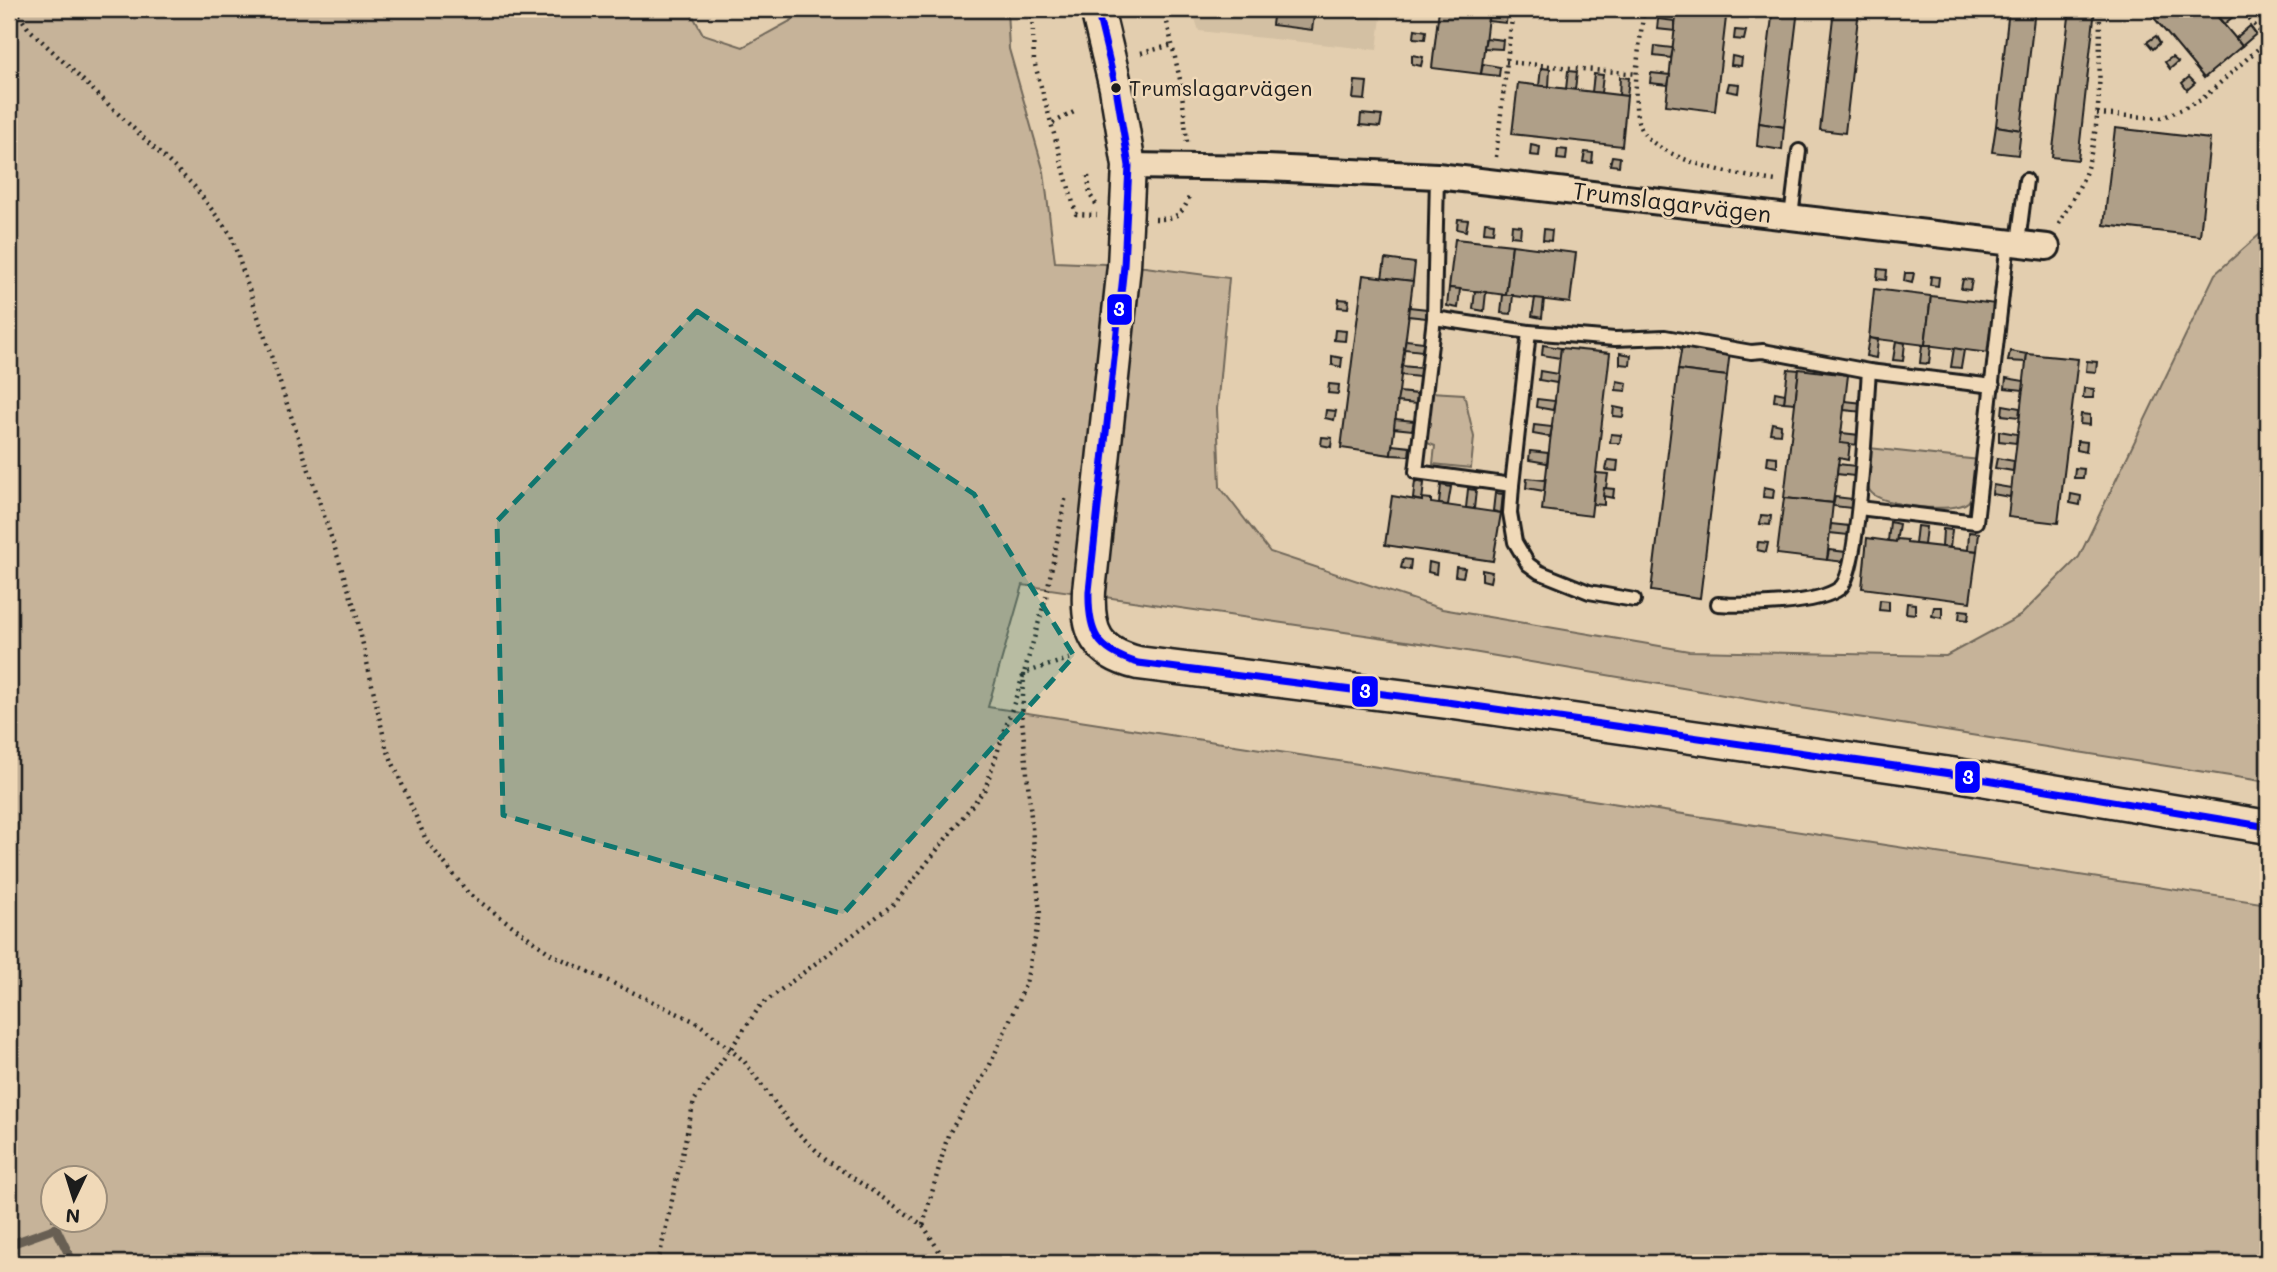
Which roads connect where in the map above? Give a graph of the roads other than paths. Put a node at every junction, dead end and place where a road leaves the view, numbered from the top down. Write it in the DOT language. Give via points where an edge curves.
graph roads {
  1 [pos="1097,9"];
  2 [pos="1799,151"];
  3 [pos="1129,166"];
  4 [pos="1437,176"];
  5 [pos="2026,180"];
  6 [pos="1791,217"];
  7 [pos="2013,243"];
  8 [pos="2047,247"];
  9 [pos="1434,318"];
  10 [pos="1529,332"];
  11 [pos="1869,371"];
  12 [pos="1993,386"];
  13 [pos="1512,485"];
  14 [pos="1859,508"];
  15 [pos="1634,600"];
  16 [pos="1718,604"];
  17 [pos="2268,827"];
  1 -- 3 [label="street"];
  2 -- 6 [label="lane"];
  3 -- 4 [label="street, Trumslagarvägen"];
  3 -- 17 [label="street" via="1123,278 1088,611 1092,632 1103,648 1119,659 1951,774"];
  4 -- 6 [label="street, Trumslagarvägen"];
  4 -- 9 [label="lane"];
  5 -- 7 [label="lane"];
  6 -- 7 [label="street, Trumslagarvägen"];
  7 -- 8 [label="street, Trumslagarvägen"];
  7 -- 12 [label="lane"];
  9 -- 10 [label="lane"];
  9 -- 13 [label="lane" via="1416,472"];
  10 -- 11 [label="lane" via="1615,339 1665,337"];
  10 -- 13 [label="lane"];
  11 -- 12 [label="lane"];
  11 -- 14 [label="lane"];
  12 -- 14 [label="lane" via="1976,522"];
  13 -- 15 [label="lane" via="1512,528 1528,564 1589,592"];
  14 -- 16 [label="lane" via="1848,576 1840,588 1784,603"];
}
